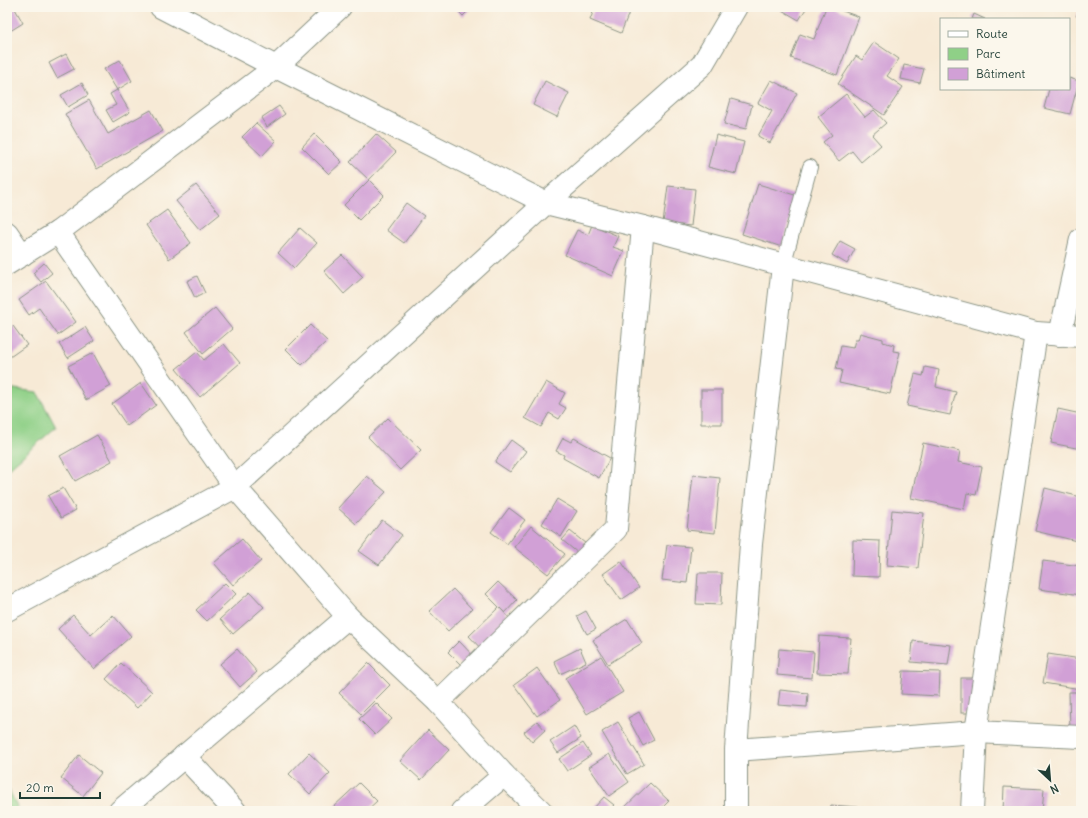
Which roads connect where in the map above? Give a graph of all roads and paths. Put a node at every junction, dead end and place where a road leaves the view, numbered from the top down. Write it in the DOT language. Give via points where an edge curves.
graph roads {
  1 [pos="160,7"];
  2 [pos="340,7"];
  3 [pos="736,7"];
  4 [pos="276,68"];
  5 [pos="810,167"];
  6 [pos="546,203"];
  7 [pos="643,227"];
  8 [pos="7,232"];
  9 [pos="58,232"];
  10 [pos="1081,239"];
  11 [pos="15,260"];
  12 [pos="783,266"];
  13 [pos="1036,333"];
  14 [pos="1070,335"];
  15 [pos="235,487"];
  16 [pos="7,610"];
  17 [pos="348,617"];
  18 [pos="438,702"];
  19 [pos="976,732"];
  20 [pos="1081,737"];
  21 [pos="736,750"];
  22 [pos="184,756"];
  23 [pos="504,775"];
  24 [pos="120,811"];
  25 [pos="235,811"];
  26 [pos="462,811"];
  27 [pos="541,811"];
  28 [pos="736,811"];
  29 [pos="972,811"];
  1 -- 4 [label="street"];
  2 -- 4 [label="street"];
  3 -- 6 [label="street" via="702,65"];
  4 -- 6 [label="street"];
  4 -- 9 [label="street"];
  5 -- 12 [label="lane"];
  6 -- 7 [label="street"];
  6 -- 15 [label="street"];
  7 -- 12 [label="street"];
  7 -- 18 [label="street" via="616,529"];
  8 -- 11 [label="street"];
  9 -- 11 [label="street"];
  9 -- 15 [label="street"];
  10 -- 14 [label="street"];
  12 -- 13 [label="street"];
  12 -- 21 [label="street" via="751,544"];
  13 -- 14 [label="street"];
  13 -- 19 [label="street"];
  15 -- 16 [label="street"];
  15 -- 17 [label="street"];
  17 -- 18 [label="street"];
  17 -- 22 [label="street"];
  18 -- 23 [label="street"];
  19 -- 20 [label="street"];
  19 -- 21 [label="street"];
  19 -- 29 [label="street"];
  21 -- 28 [label="street"];
  22 -- 24 [label="street"];
  22 -- 25 [label="street"];
  23 -- 26 [label="street"];
  23 -- 27 [label="street"];
}
